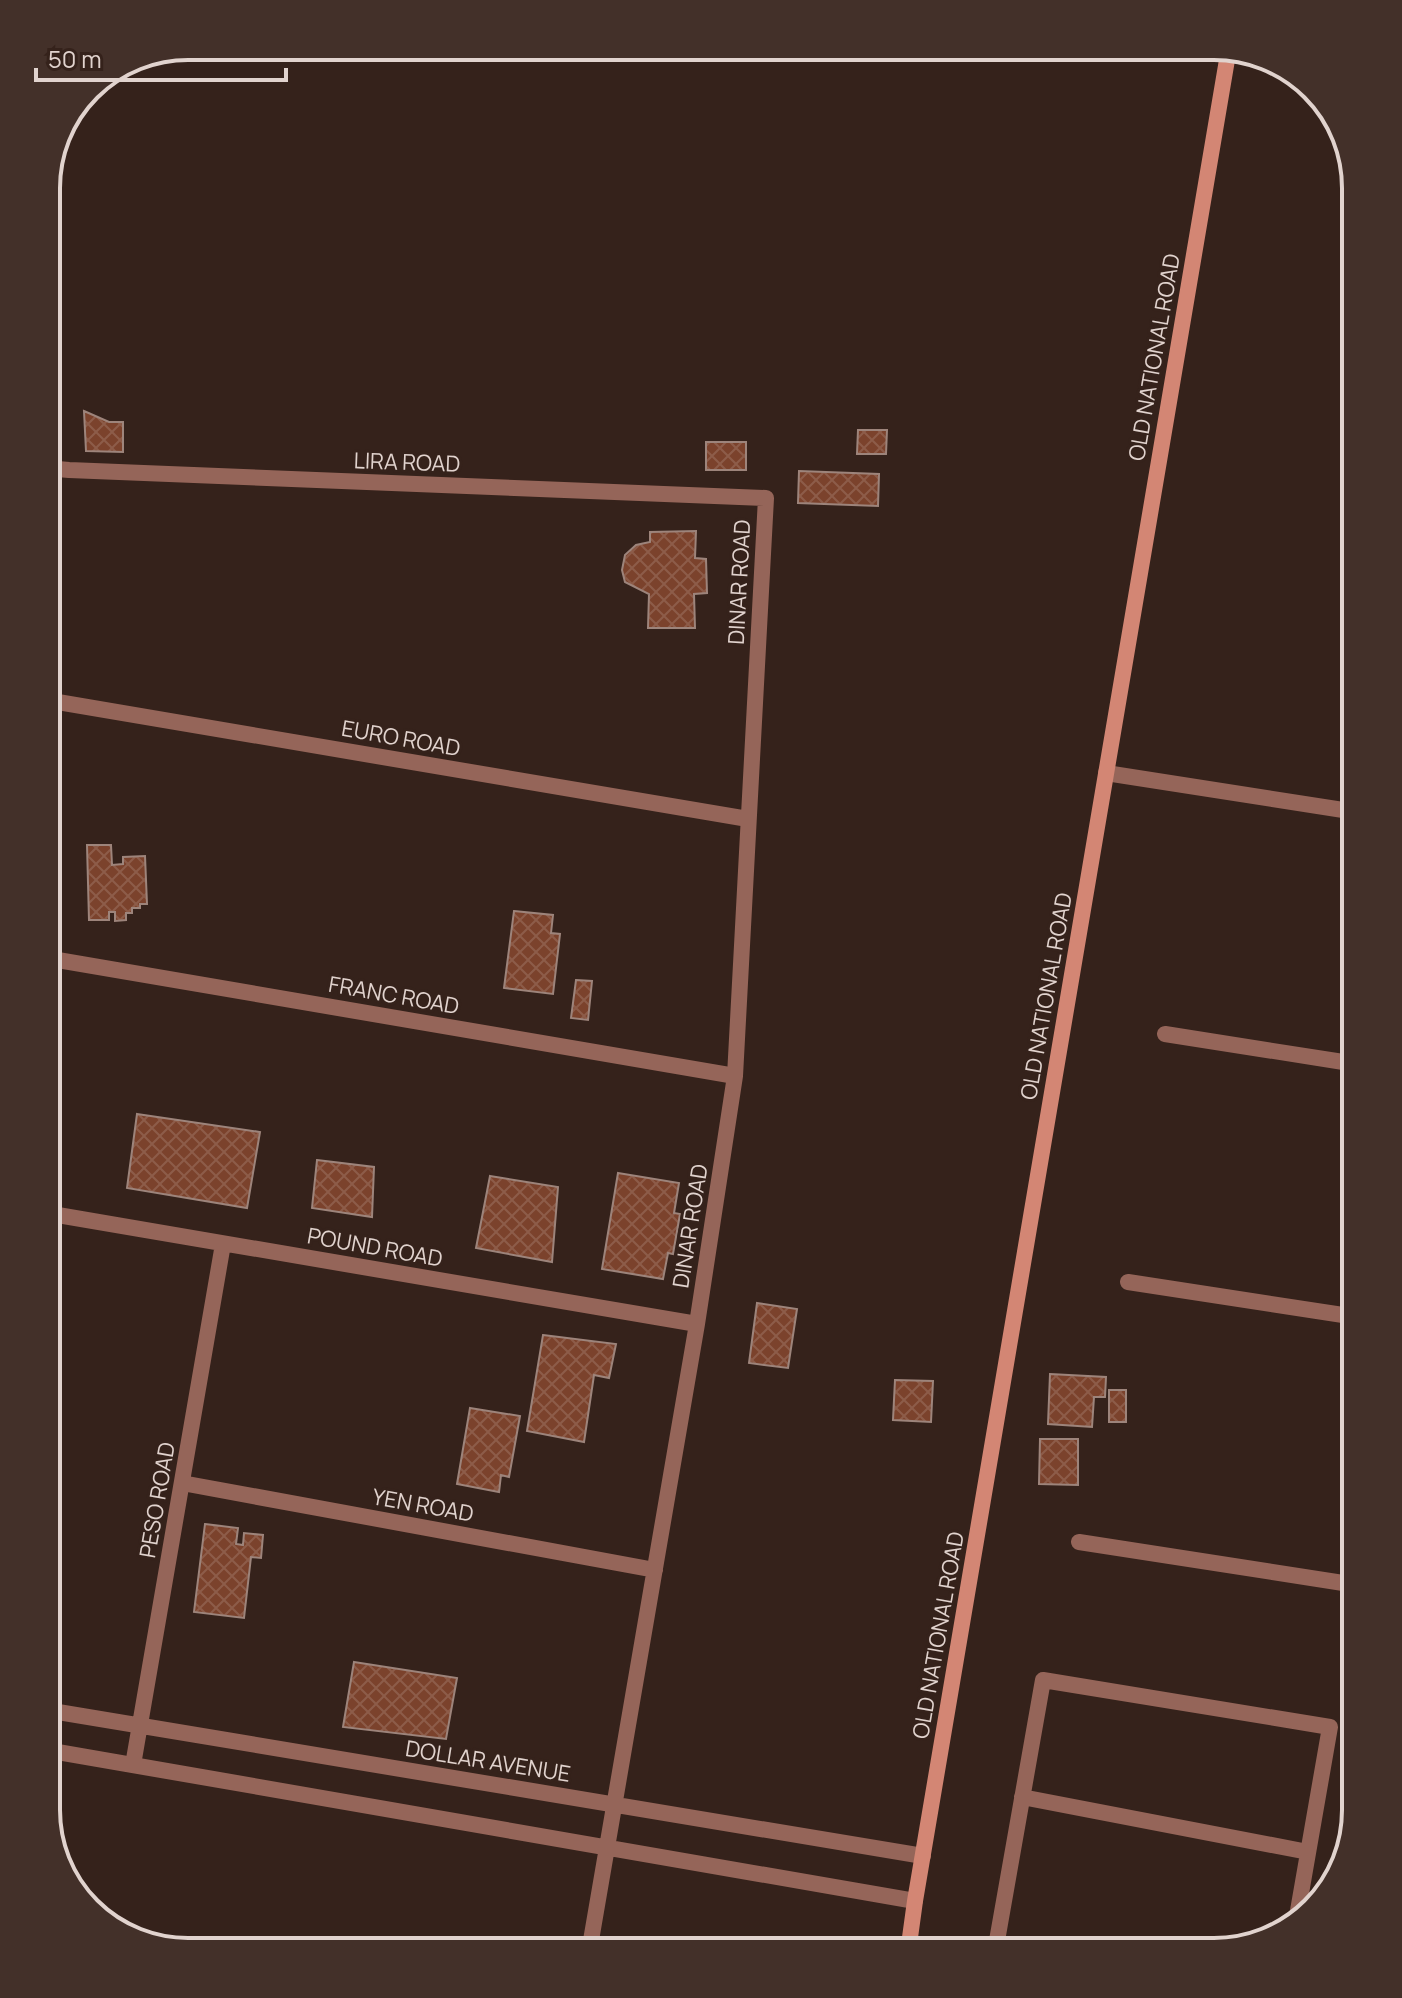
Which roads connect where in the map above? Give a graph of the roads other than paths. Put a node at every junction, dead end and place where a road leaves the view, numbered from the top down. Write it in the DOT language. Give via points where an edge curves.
graph roads {
  1 [pos="1227,61"];
  2 [pos="60,469"];
  3 [pos="766,498"];
  4 [pos="60,702"];
  5 [pos="1106,773"];
  6 [pos="1342,810"];
  7 [pos="748,819"];
  8 [pos="60,960"];
  9 [pos="1165,1034"];
  10 [pos="1342,1062"];
  11 [pos="735,1076"];
  12 [pos="60,1215"];
  13 [pos="223,1244"];
  14 [pos="1128,1282"];
  15 [pos="1342,1315"];
  16 [pos="697,1324"];
  17 [pos="182,1483"];
  18 [pos="1079,1542"];
  19 [pos="655,1570"];
  20 [pos="1342,1583"];
  21 [pos="60,1712"];
  22 [pos="140,1726"];
  23 [pos="60,1752"];
  24 [pos="133,1765"];
  25 [pos="1022,1797"];
  26 [pos="614,1805"];
  27 [pos="607,1848"];
  28 [pos="1308,1852"];
  29 [pos="923,1856"];
  30 [pos="915,1901"];
  31 [pos="1299,1905"];
  32 [pos="591,1938"];
  33 [pos="910,1938"];
  34 [pos="997,1938"];
  1 -- 5 [label="main road, OLD NATIONAL ROAD"];
  2 -- 3 [label="street, LIRA ROAD"];
  3 -- 7 [label="street, DINAR ROAD"];
  4 -- 7 [label="street, EURO ROAD"];
  5 -- 6 [label="street"];
  5 -- 29 [label="main road, OLD NATIONAL ROAD"];
  7 -- 11 [label="street, DINAR ROAD"];
  8 -- 11 [label="street, FRANC ROAD"];
  9 -- 10 [label="street"];
  11 -- 16 [label="street, DINAR ROAD"];
  12 -- 13 [label="street, POUND ROAD"];
  13 -- 16 [label="street, POUND ROAD"];
  13 -- 17 [label="street, PESO ROAD"];
  14 -- 15 [label="street"];
  16 -- 19 [label="street, DINAR ROAD"];
  17 -- 19 [label="street, YEN ROAD"];
  17 -- 22 [label="street, PESO ROAD"];
  18 -- 20 [label="street"];
  19 -- 26 [label="street, DINAR ROAD"];
  21 -- 22 [label="street, DOLLAR AVENUE"];
  22 -- 24 [label="street, PESO ROAD"];
  22 -- 26 [label="street, DOLLAR AVENUE"];
  23 -- 24 [label="street"];
  24 -- 27 [label="street"];
  25 -- 28 [label="street"];
  25 -- 28 [label="street" via="1043,1680 1330,1727"];
  25 -- 34 [label="street"];
  26 -- 27 [label="street, DINAR ROAD"];
  26 -- 29 [label="street, DOLLAR AVENUE"];
  27 -- 30 [label="street"];
  27 -- 32 [label="street, DINAR ROAD"];
  28 -- 31 [label="street"];
  29 -- 30 [label="main road, OLD NATIONAL ROAD"];
  30 -- 33 [label="main road, OLD NATIONAL ROAD"];
}
